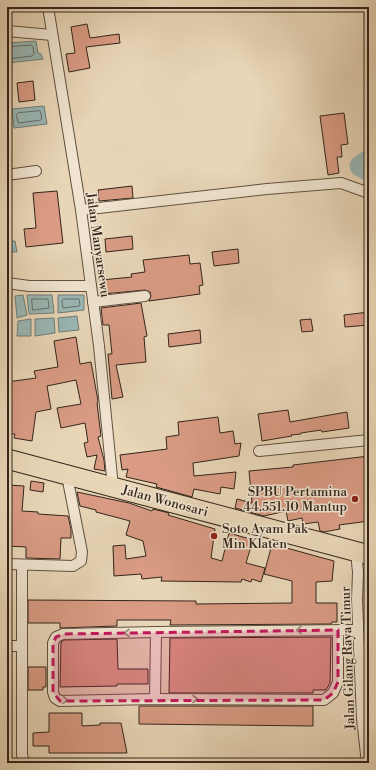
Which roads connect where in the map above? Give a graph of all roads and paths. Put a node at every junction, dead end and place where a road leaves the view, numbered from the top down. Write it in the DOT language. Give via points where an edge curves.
graph roads {
  1 [pos="48,7"];
  2 [pos="7,31"];
  3 [pos="52,35"];
  4 [pos="36,171"];
  5 [pos="7,175"];
  6 [pos="369,193"];
  7 [pos="81,210"];
  8 [pos="7,283"];
  9 [pos="91,286"];
  10 [pos="145,296"];
  11 [pos="93,302"];
  12 [pos="369,440"];
  13 [pos="259,451"];
  14 [pos="7,459"];
  15 [pos="68,475"];
  16 [pos="113,487"];
  17 [pos="362,553"];
  18 [pos="7,564"];
  19 [pos="22,565"];
  20 [pos="338,630"];
  21 [pos="358,630"];
  22 [pos="156,632"];
  23 [pos="7,646"];
  24 [pos="22,646"];
  25 [pos="155,699"];
  26 [pos="24,763"];
  27 [pos="367,763"];
  1 -- 3 [label="street, Jalan Manyarsewu"];
  2 -- 3 [label="street"];
  3 -- 7 [label="street, Jalan Manyarsewu"];
  4 -- 5 [label="street"];
  6 -- 7 [label="street" via="341,183"];
  7 -- 9 [label="street, Jalan Manyarsewu"];
  8 -- 9 [label="street" via="30,286"];
  9 -- 11 [label="street, Jalan Manyarsewu"];
  10 -- 11 [label="street"];
  11 -- 16 [label="street, Jalan Manyarsewu"];
  12 -- 13 [label="street"];
  14 -- 15 [label="highway, Jalan Wonosari"];
  15 -- 16 [label="highway, Jalan Wonosari"];
  15 -- 19 [label="street" via="82,552 81,561 73,566"];
  16 -- 17 [label="highway, Jalan Wonosari"];
  17 -- 21 [label="street, Jalan Gilang Raya Timur" via="358,572"];
  18 -- 19 [label="street"];
  19 -- 24 [label="street"];
  20 -- 21 [label="street"];
  20 -- 22 [label="street, one-way"];
  25 -- 20 [label="street, one-way" via="324,700 333,693 338,682"];
  21 -- 27 [label="street, Jalan Gilang Raya Timur" via="362,719"];
  22 -- 25 [label="street"];
  22 -- 25 [label="street, one-way" via="63,634 56,637 53,643 53,692 60,701"];
  23 -- 24 [label="street"];
  24 -- 26 [label="street"];
}
